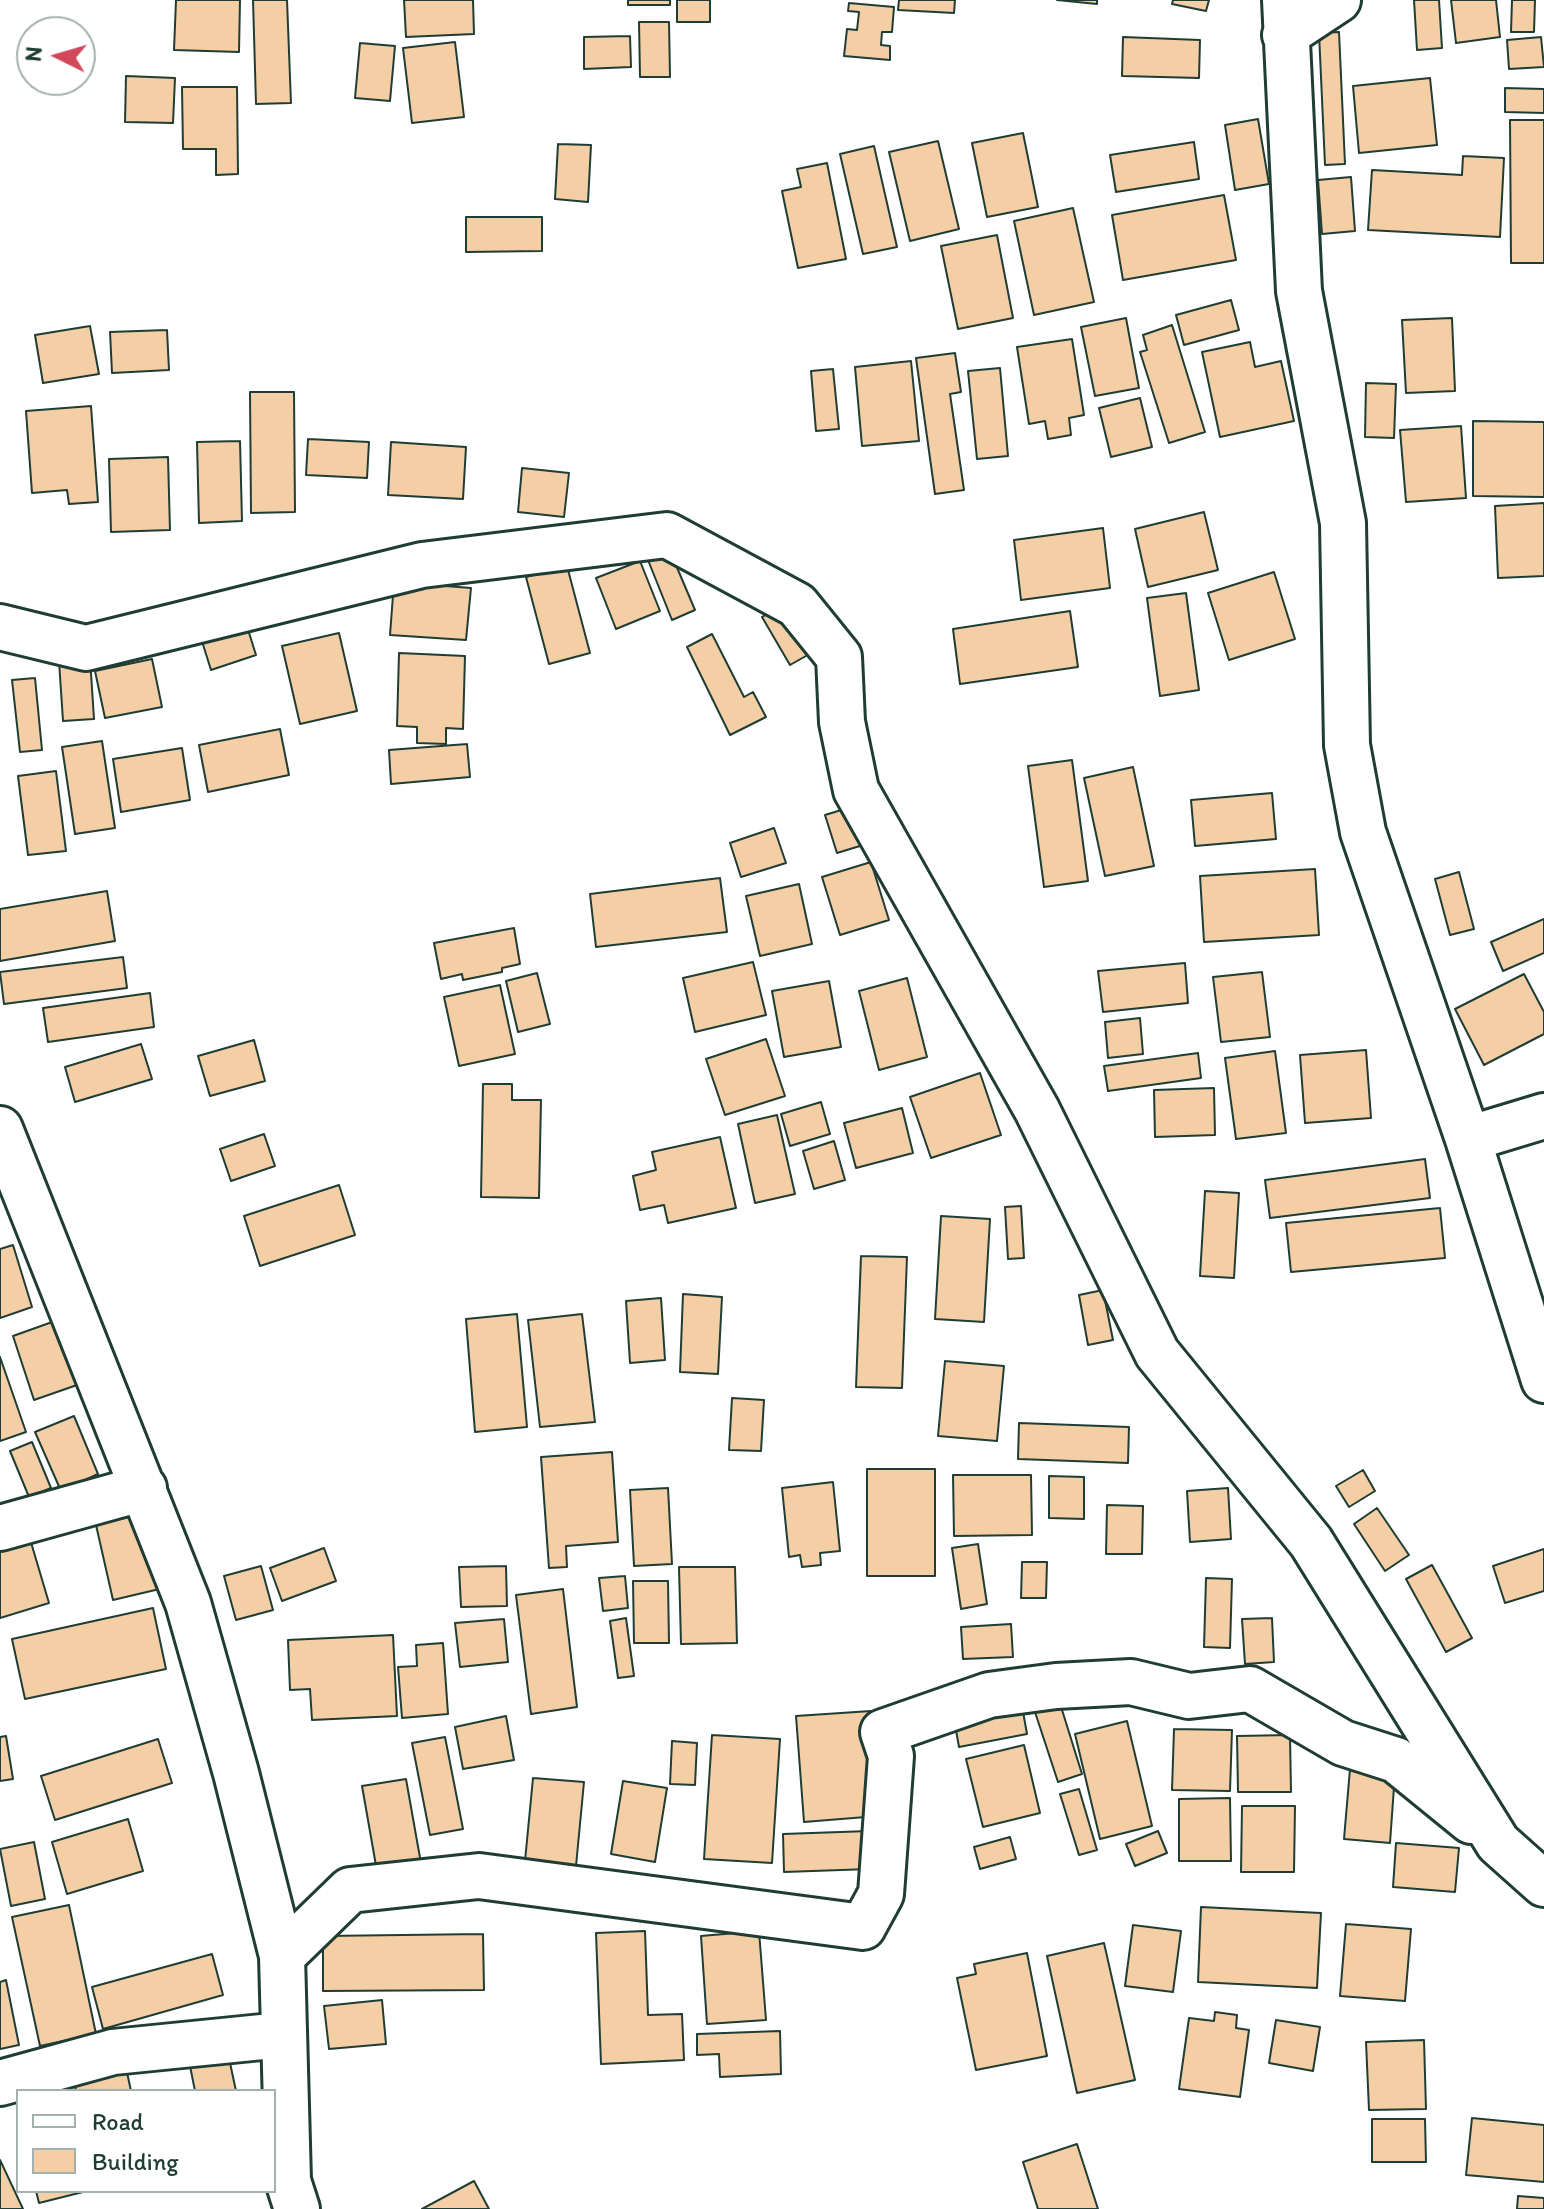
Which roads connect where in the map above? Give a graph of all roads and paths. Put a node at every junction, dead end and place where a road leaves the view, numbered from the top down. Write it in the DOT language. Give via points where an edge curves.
graph roads {
  1 [pos="1338,0"];
  2 [pos="1285,18"];
  3 [pos="0,627"];
  4 [pos="1544,1116"];
  5 [pos="0,1129"];
  6 [pos="1468,1139"];
  7 [pos="1544,1380"];
  8 [pos="144,1488"];
  9 [pos="0,1528"];
  10 [pos="1432,1736"];
  11 [pos="1396,1760"];
  12 [pos="1498,1843"];
  13 [pos="1544,1884"];
  14 [pos="282,1956"];
  15 [pos="282,2035"];
  16 [pos="0,2083"];
  17 [pos="297,2209"];
  1 -- 2 [label="street"];
  2 -- 6 [label="street" via="1299,291 1343,523 1347,745 1363,832"];
  3 -- 10 [label="street" via="86,648 422,565 667,535 797,605 839,657 842,722 856,790 1037,1110 1157,1353 1311,1542"];
  4 -- 6 [label="street"];
  5 -- 8 [label="street"];
  6 -- 7 [label="street"];
  8 -- 9 [label="street"];
  8 -- 14 [label="street" via="188,1603"];
  10 -- 11 [label="street"];
  10 -- 12 [label="street"];
  11 -- 12 [label="street"];
  11 -- 14 [label="street" via="1343,1743 1250,1689 1189,1696 1131,1682 989,1695 883,1732 891,1756 881,1894 863,1927 479,1876 350,1890"];
  12 -- 13 [label="street"];
  14 -- 15 [label="street"];
  15 -- 16 [label="street" via="113,2052"];
  15 -- 17 [label="street" via="288,2181"];
}
